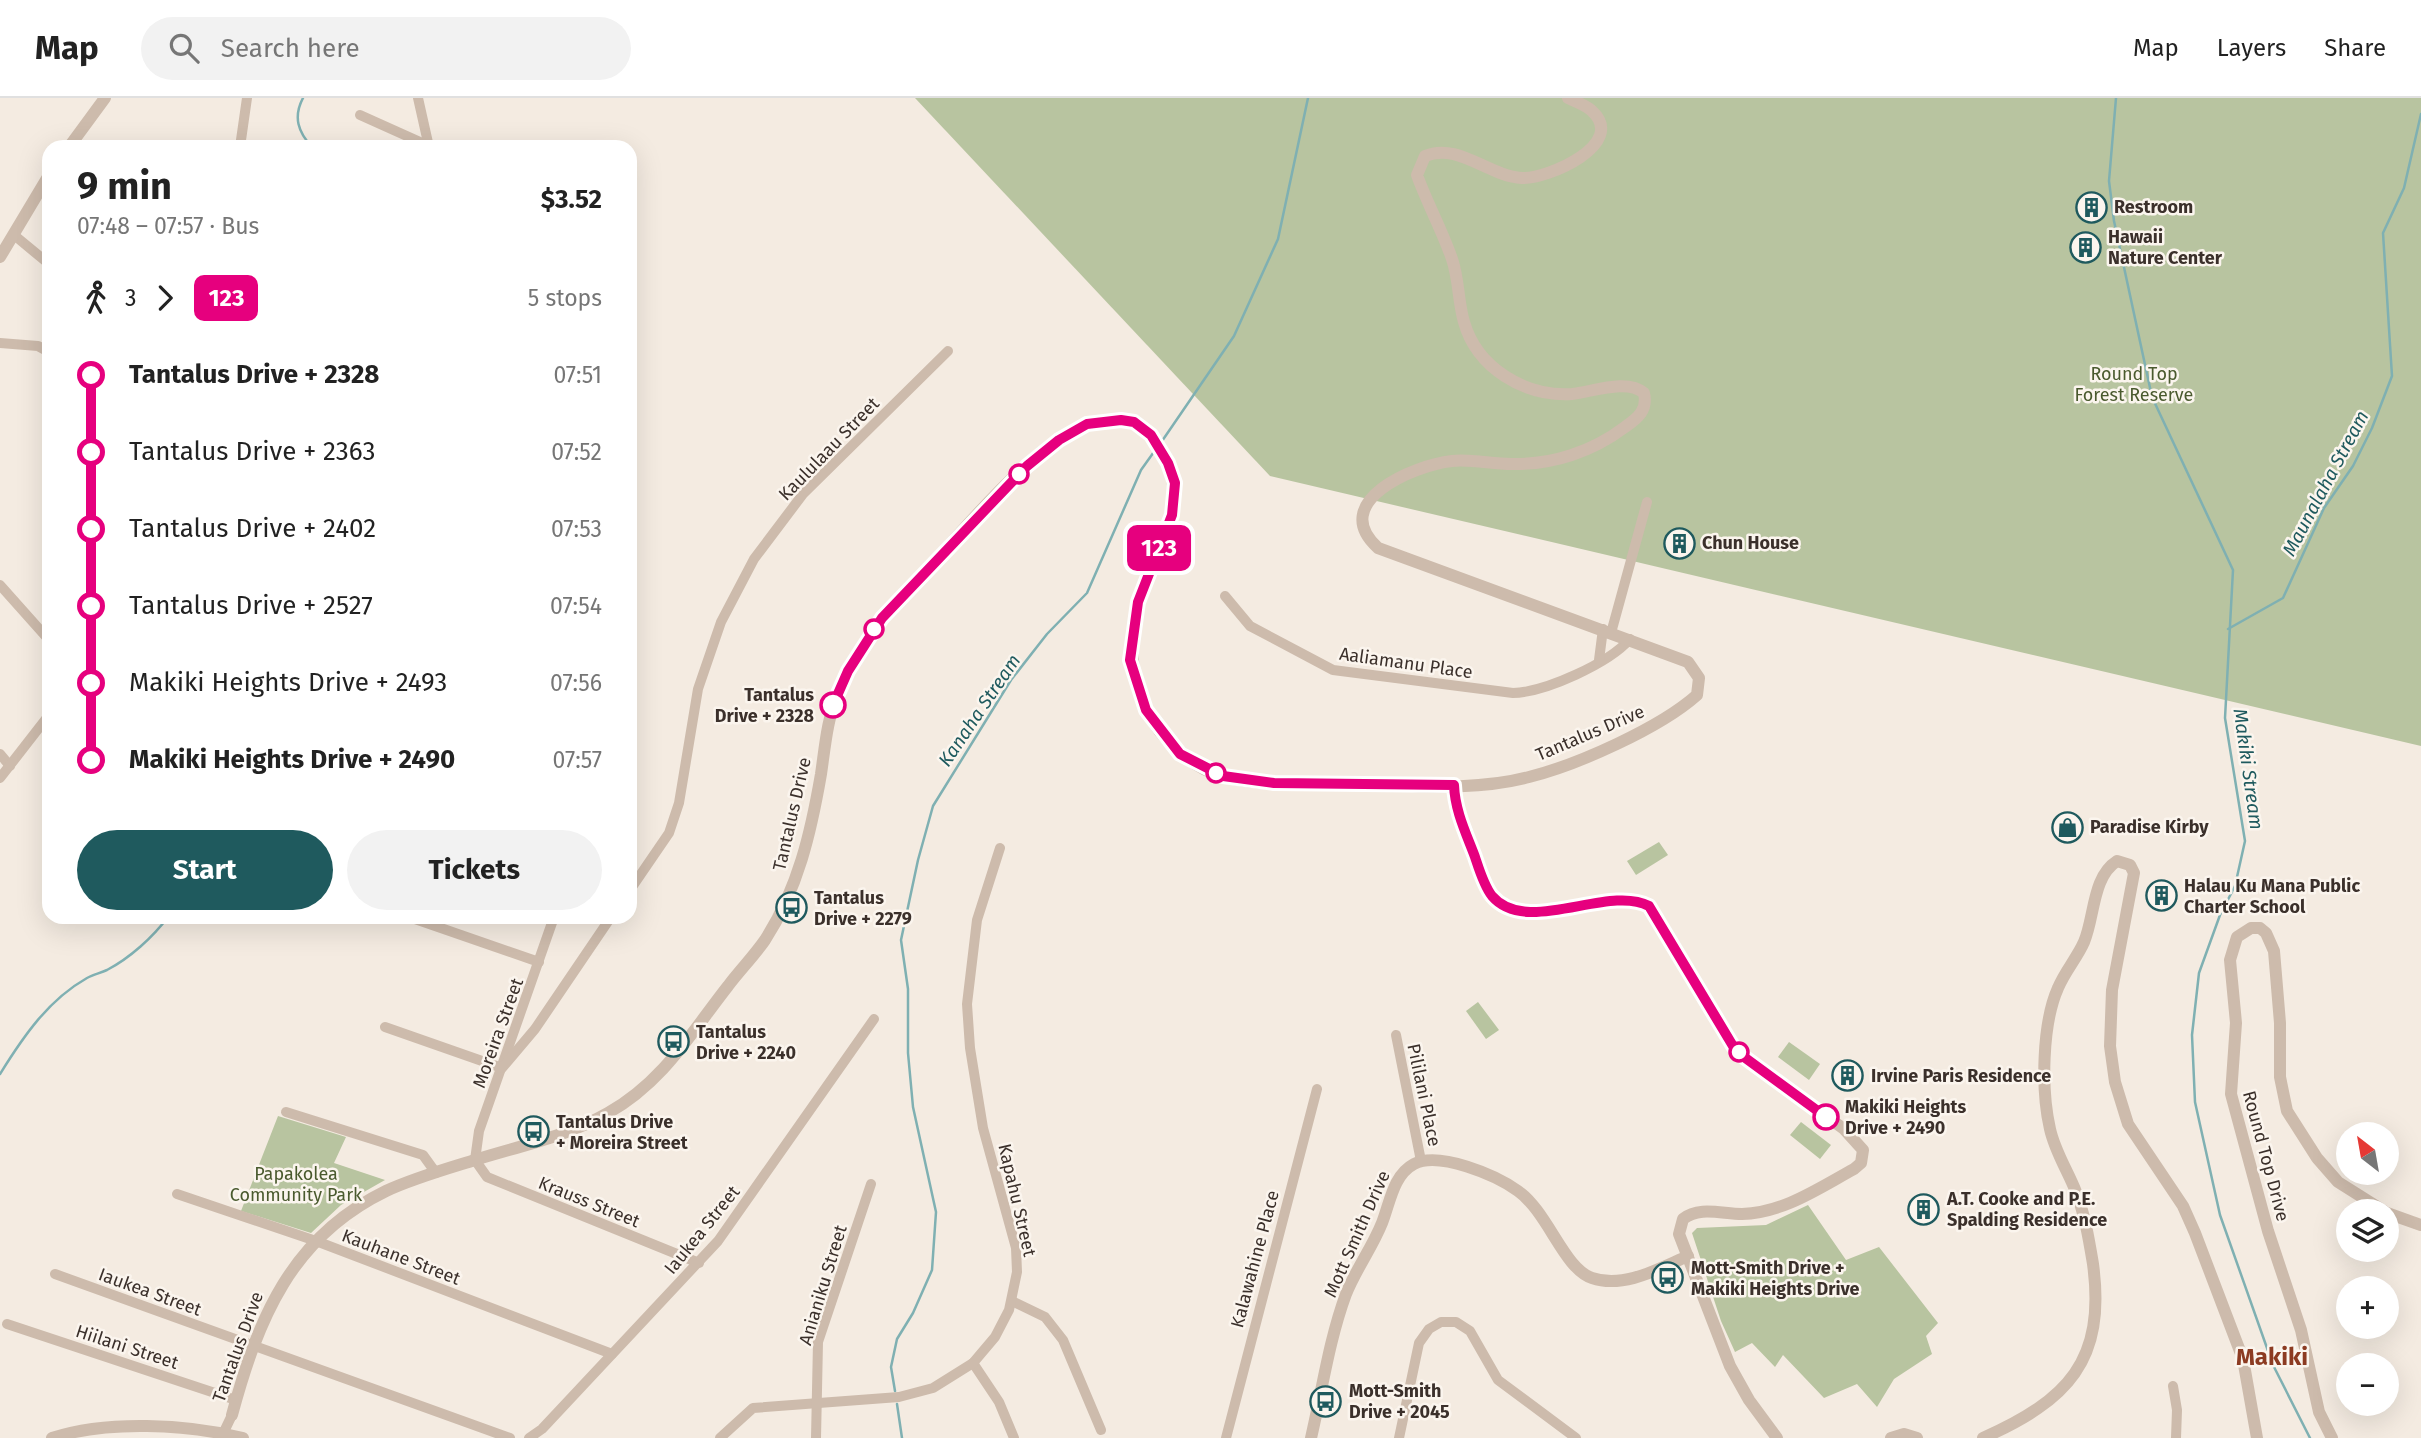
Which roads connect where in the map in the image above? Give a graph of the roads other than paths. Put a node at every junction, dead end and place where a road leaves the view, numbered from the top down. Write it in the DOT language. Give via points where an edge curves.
graph roads {
  1 [pos="105,98"];
  2 [pos="247,98"];
  3 [pos="418,98"];
  4 [pos="1568,98"];
  5 [pos="360,115"];
  6 [pos="74,140"];
  7 [pos="241,140"];
  8 [pos="416,140"];
  9 [pos="428,140"];
  10 [pos="42,187"];
  11 [pos="14,235"];
  12 [pos="0,257"];
  13 [pos="42,258"];
  14 [pos="0,343"];
  15 [pos="42,348"];
  16 [pos="948,351"];
  17 [pos="1647,502"];
  18 [pos="0,585"];
  19 [pos="1225,596"];
  20 [pos="1607,631"];
  21 [pos="42,632"];
  22 [pos="1630,639"];
  23 [pos="1599,660"];
  24 [pos="42,724"];
  25 [pos="0,754"];
  26 [pos="10,766"];
  27 [pos="0,778"];
  28 [pos="1454,785"];
  29 [pos="1000,848"];
  30 [pos="637,880"];
  31 [pos="429,924"];
  32 [pos="552,924"];
  33 [pos="606,924"];
  34 [pos="539,962"];
  35 [pos="874,1019"];
  36 [pos="385,1027"];
  37 [pos="1396,1035"];
  38 [pos="502,1068"];
  39 [pos="1317,1089"];
  40 [pos="286,1112"];
  41 [pos="475,1160"];
  42 [pos="1421,1161"];
  43 [pos="436,1173"];
  44 [pos="872,1184"];
  45 [pos="177,1194"];
  46 [pos="2365,1199"];
  47 [pos="2399,1217"];
  48 [pos="2421,1225"];
  49 [pos="316,1241"];
  50 [pos="1688,1256"];
  51 [pos="699,1263"];
  52 [pos="55,1274"];
  53 [pos="1012,1301"];
  54 [pos="7,1324"];
  55 [pos="254,1347"];
  56 [pos="612,1354"];
  57 [pos="973,1363"];
  58 [pos="2173,1386"];
  59 [pos="236,1401"];
  60 [pos="814,1404"];
  61 [pos="232,1415"];
  62 [pos="188,1428"];
  63 [pos="1101,1430"];
  64 [pos="52,1438"];
  65 [pos="165,1438"];
  66 [pos="221,1438"];
  67 [pos="243,1438"];
  68 [pos="510,1438"];
  69 [pos="528,1438"];
  70 [pos="720,1438"];
  71 [pos="816,1438"];
  72 [pos="1014,1438"];
  73 [pos="1226,1438"];
  74 [pos="1311,1438"];
  75 [pos="1399,1438"];
  76 [pos="1576,1438"];
  77 [pos="1777,1438"];
  78 [pos="1891,1438"];
  79 [pos="1917,1438"];
  80 [pos="1983,1438"];
  81 [pos="2176,1438"];
  82 [pos="2257,1438"];
  83 [pos="2332,1438"];
  1 -- 6 [label="street"];
  2 -- 7 [label="street"];
  3 -- 9 [label="street"];
  4 -- 20 [label="street, Tantalus Drive" via="1590,109 1600,125 1597,142 1573,162 1542,176 1523,178 1443,151 1424,156 1417,174 1453,261 1468,335 1486,362 1543,393 1633,387 1644,393 1646,405 1615,435 1565,458 1512,464 1454,460 1415,470 1376,494 1363,509 1361,523 1366,537 1378,548"];
  5 -- 8 [label="street"];
  10 -- 11 [label="street"];
  11 -- 12 [label="street"];
  11 -- 13 [label="street"];
  14 -- 15 [label="street"];
  16 -- 30 [label="street, Kaululaau Street" via="803,494 754,559 721,622 698,689 679,803 669,833"];
  17 -- 20 [label="street"];
  18 -- 21 [label="street"];
  19 -- 23 [label="street, Aaliamanu Place" via="1250,626 1333,670 1355,674 1533,692"];
  20 -- 22 [label="street, Tantalus Drive"];
  20 -- 23 [label="street"];
  22 -- 23 [label="street, Aaliamanu Place" via="1616,654"];
  22 -- 28 [label="street, Tantalus Drive" via="1688,662 1699,678 1697,695 1653,726 1548,772"];
  24 -- 26 [label="street"];
  25 -- 26 [label="street"];
  26 -- 27 [label="street"];
  28 -- 41 [label="street, Tantalus Drive" via="1274,783 1223,776 1180,754 1146,710 1130,660 1138,602 1172,515 1172,472 1144,427 1121,420 1087,424 1027,466 902,594 859,651 833,705 813,816 793,886 766,938 687,1043 647,1086 604,1116"];
  28 -- 50 [label="street" via="1459,815 1486,885 1498,902 1532,911 1612,902 1649,906 1733,1046 1844,1129 1863,1150 1861,1163 1854,1169 1775,1209 1688,1215 1679,1234"];
  29 -- 53 [label="street, Kapahu Street" via="977,920 967,1014 984,1128 1016,1248"];
  31 -- 34 [label="street"];
  32 -- 34 [label="street, Moreira Street"];
  33 -- 38 [label="street" via="535,1029"];
  34 -- 38 [label="street, Moreira Street"];
  35 -- 51 [label="street, Iaukea Street"];
  36 -- 38 [label="street"];
  37 -- 42 [label="street, Pililani Place"];
  38 -- 41 [label="street, Moreira Street" via="479,1131"];
  39 -- 73 [label="street, Kalawahine Place"];
  40 -- 43 [label="street" via="423,1155"];
  41 -- 43 [label="street, Tantalus Drive"];
  41 -- 51 [label="street, Krauss Street" via="487,1177"];
  42 -- 50 [label="street" via="1448,1161 1520,1192 1540,1212 1569,1260 1591,1278 1629,1278"];
  42 -- 74 [label="street, Mott Smith Drive" via="1404,1171 1397,1182 1347,1293"];
  43 -- 49 [label="street, Tantalus Drive" via="371,1199"];
  44 -- 60 [label="street, Anianiku Street" via="818,1342"];
  45 -- 49 [label="street, Kauhane Street"];
  46 -- 83 [label="street, Round Top Drive" via="2338,1182 2316,1158 2287,1111 2280,1077 2272,944 2260,928 2251,928 2237,937 2230,960 2236,1023 2231,1094 2301,1330 2319,1412"];
  47 -- 48 [label="street, Round Top Drive"];
  49 -- 55 [label="street, Tantalus Drive" via="277,1292"];
  49 -- 56 [label="street, Kauhane Street"];
  50 -- 77 [label="street" via="1730,1366"];
  51 -- 56 [label="street, Iaukea Street"];
  52 -- 55 [label="street, Iaukea Street"];
  53 -- 57 [label="street, Kapahu Street" via="995,1337"];
  53 -- 63 [label="street" via="1045,1317 1063,1340"];
  54 -- 59 [label="street, Hiilani Street"];
  55 -- 59 [label="street, Tantalus Drive"];
  55 -- 68 [label="street, Iaukea Street"];
  56 -- 69 [label="street, Iaukea Street" via="542,1429"];
  57 -- 60 [label="street, Kapahu Street" via="940,1384 909,1395"];
  57 -- 72 [label="street" via="999,1402"];
  58 -- 81 [label="street"];
  59 -- 61 [label="street, Tantalus Drive"];
  60 -- 70 [label="street, Kapahu Street" via="753,1408"];
  60 -- 71 [label="street, Anianiku Street"];
  61 -- 66 [label="street, Tantalus Drive, bridge"];
  62 -- 64 [label="street" via="79,1429"];
  62 -- 65 [label="street"];
  62 -- 67 [label="street"];
  75 -- 76 [label="street" via="1419,1343 1441,1322 1456,1322 1470,1331 1498,1380"];
  78 -- 79 [label="street" via="1904,1434"];
  80 -- 82 [label="street" via="2062,1390 2092,1340 2096,1293 2090,1247 2077,1193 2049,1128 2046,1040 2054,998 2089,930 2101,880 2117,861 2130,865 2134,873 2112,990 2110,1046 2115,1082 2127,1124 2183,1206 2195,1233 2243,1359"];
}
